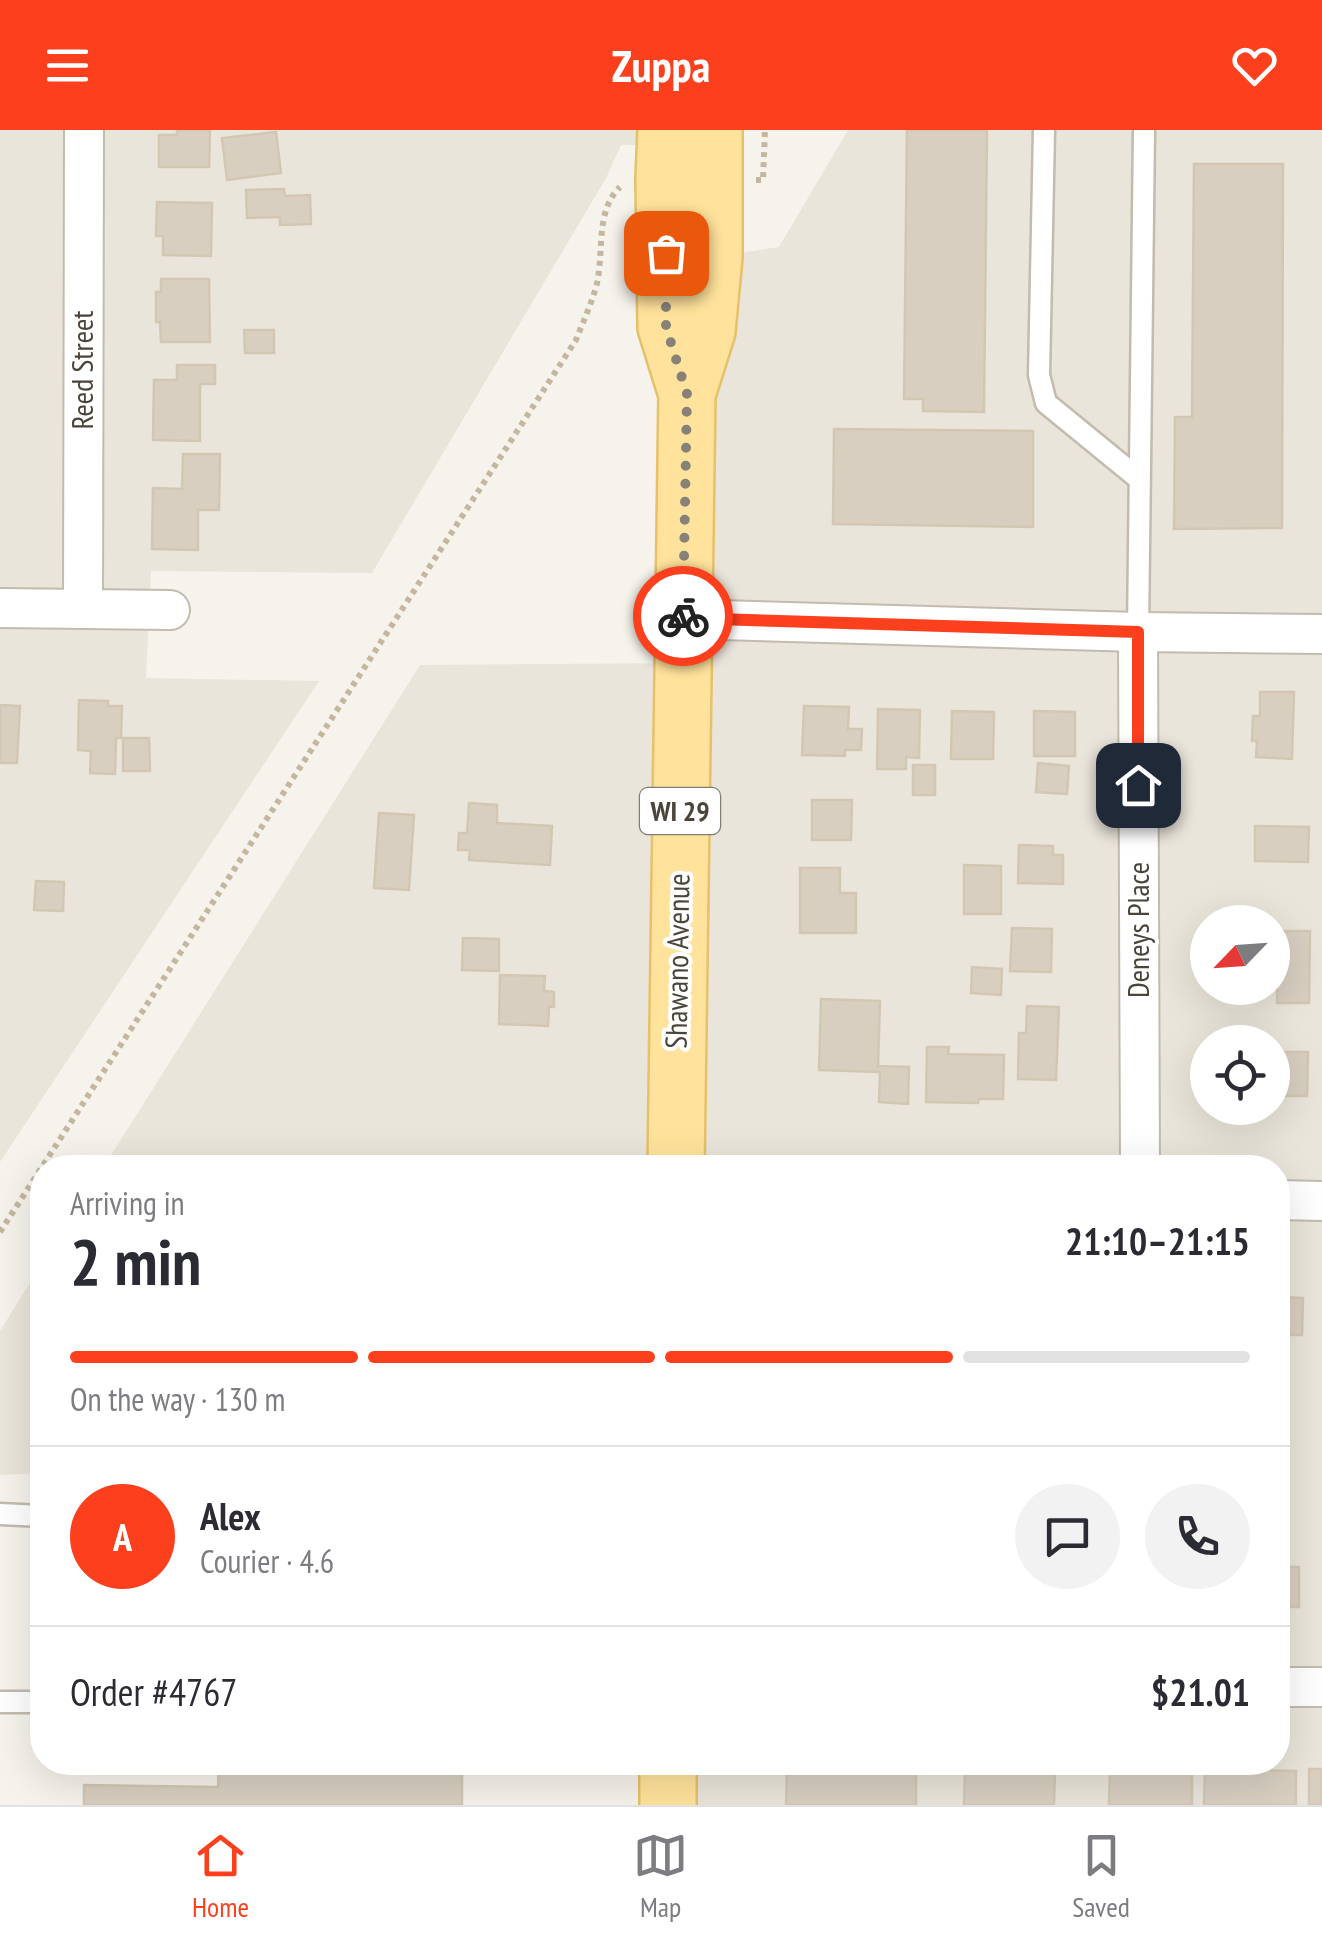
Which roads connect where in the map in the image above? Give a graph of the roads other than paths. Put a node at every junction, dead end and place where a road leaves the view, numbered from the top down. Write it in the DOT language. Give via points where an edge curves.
graph roads {
  1 [pos="84,130"];
  2 [pos="666,130"];
  3 [pos="714,130"];
  4 [pos="1044,130"];
  5 [pos="1144,130"];
  6 [pos="687,394"];
  7 [pos="1139,478"];
  8 [pos="0,608"];
  9 [pos="83,609"];
  10 [pos="170,610"];
  11 [pos="683,618"];
  12 [pos="1138,632"];
  13 [pos="1322,634"];
  14 [pos="676,1155"];
  15 [pos="1140,1155"];
  16 [pos="1290,1200"];
  17 [pos="1322,1201"];
  18 [pos="0,1514"];
  19 [pos="30,1515"];
  20 [pos="1290,1687"];
  21 [pos="1322,1688"];
  22 [pos="0,1702"];
  23 [pos="30,1702"];
  24 [pos="668,1775"];
  25 [pos="668,1805"];
  1 -- 9 [label="street, Reed Street"];
  2 -- 6 [label="main road, Shawano Avenue / WI 29" via="666,327"];
  3 -- 6 [label="main road, Shawano Avenue / WI 29" via="707,331"];
  4 -- 7 [label="lane" via="1039,375 1046,403"];
  5 -- 7 [label="lane"];
  6 -- 11 [label="main road, Shawano Avenue / WI 29"];
  7 -- 12 [label="lane"];
  8 -- 9 [label="street"];
  9 -- 10 [label="street"];
  11 -- 12 [label="street"];
  11 -- 14 [label="main road, Shawano Avenue / WI 29"];
  12 -- 13 [label="street"];
  12 -- 15 [label="street, Deneys Place"];
  16 -- 17 [label="street"];
  18 -- 19 [label="lane"];
  20 -- 21 [label="street"];
  22 -- 23 [label="lane"];
  24 -- 25 [label="main road"];
}
